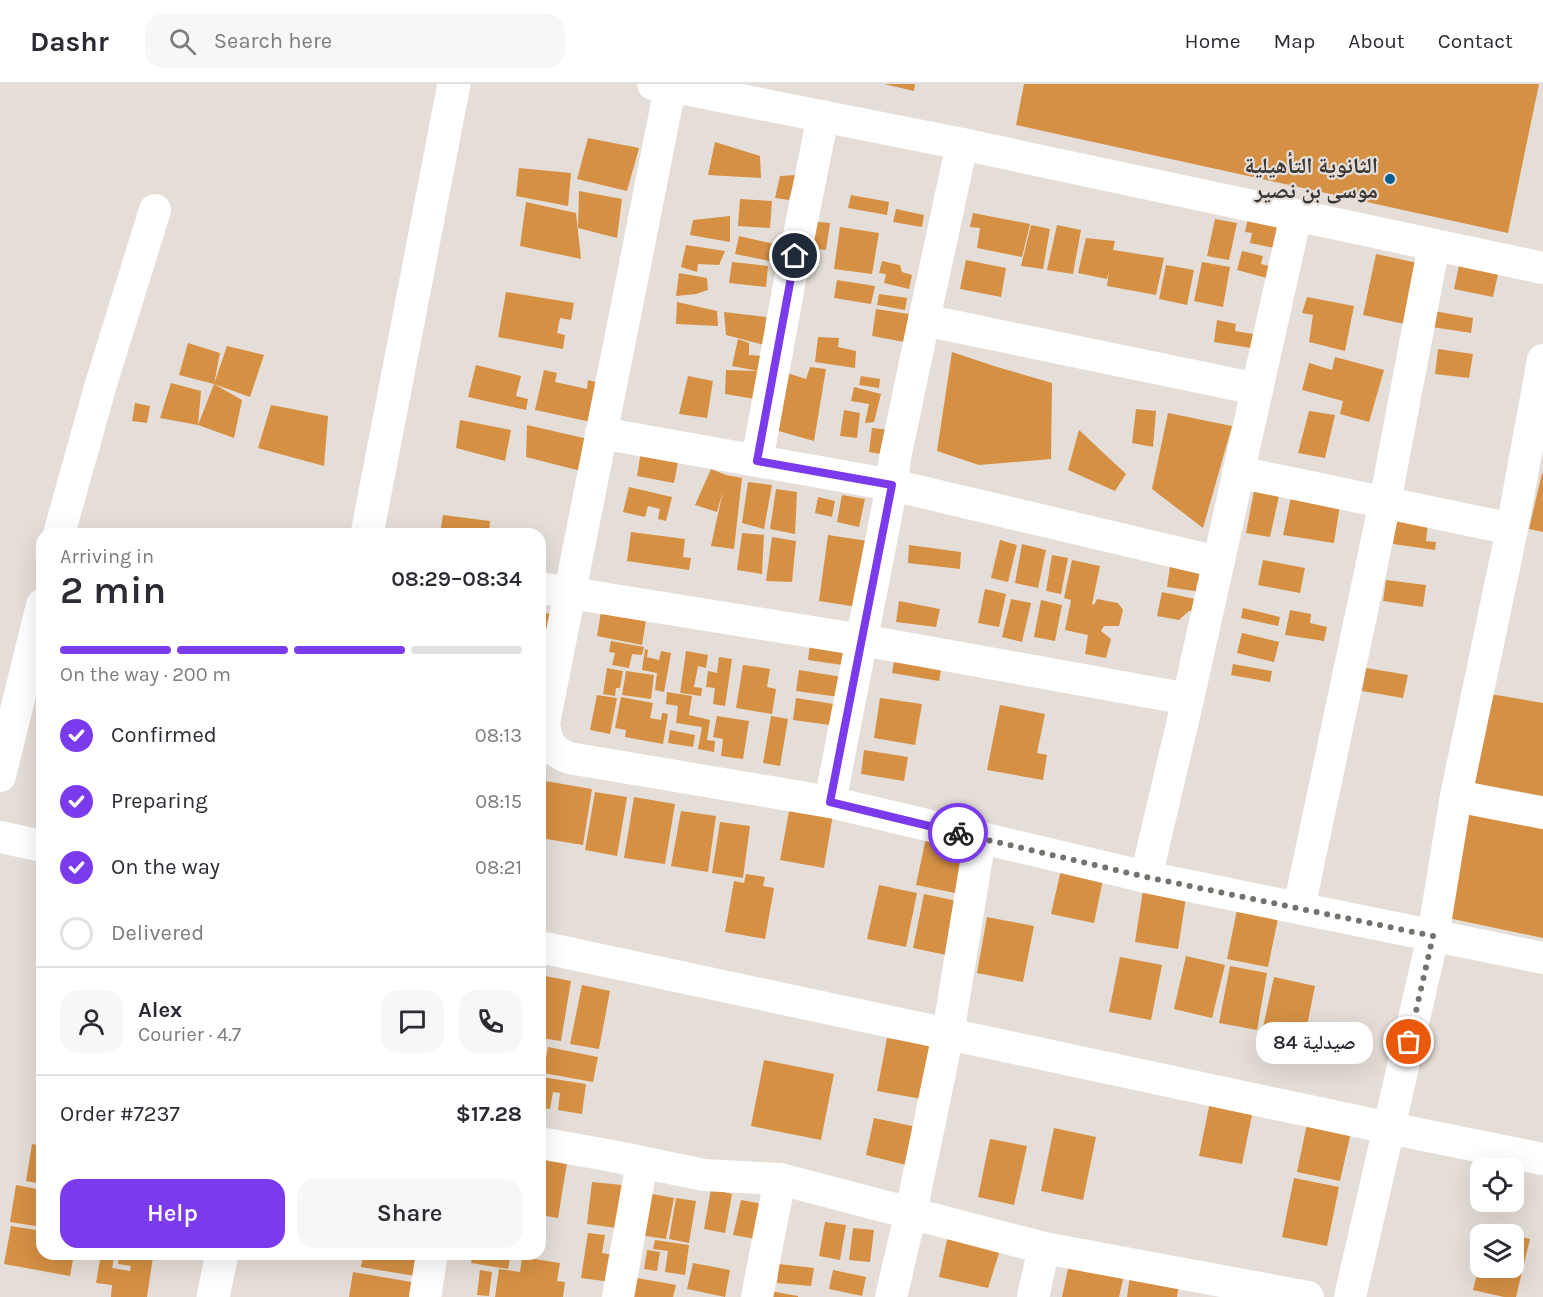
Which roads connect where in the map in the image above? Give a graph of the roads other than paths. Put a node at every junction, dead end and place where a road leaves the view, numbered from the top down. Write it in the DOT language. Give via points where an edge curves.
graph roads {
  1 [pos="454,84"];
  2 [pos="671,86"];
  3 [pos="823,116"];
  4 [pos="962,144"];
  5 [pos="155,210"];
  6 [pos="1296,216"];
  7 [pos="1434,245"];
  8 [pos="1543,268"];
  9 [pos="924,320"];
  10 [pos="1543,360"];
  11 [pos="1257,388"];
  12 [pos="1538,414"];
  13 [pos="602,433"];
  14 [pos="757,461"];
  15 [pos="1238,472"];
  16 [pos="892,485"];
  17 [pos="1384,502"];
  18 [pos="61,528"];
  19 [pos="368,528"];
  20 [pos="1512,529"];
  21 [pos="1218,562"];
  22 [pos="555,590"];
  23 [pos="36,629"];
  24 [pos="862,640"];
  25 [pos="546,699"];
  26 [pos="1188,699"];
  27 [pos="546,740"];
  28 [pos="0,776"];
  29 [pos="1456,796"];
  30 [pos="830,802"];
  31 [pos="1543,813"];
  32 [pos="0,837"];
  33 [pos="980,838"];
  34 [pos="36,845"];
  35 [pos="1146,877"];
  36 [pos="1299,908"];
  37 [pos="1433,936"];
  38 [pos="546,948"];
  39 [pos="1543,958"];
  40 [pos="948,1034"];
  41 [pos="1389,1128"];
  42 [pos="546,1144"];
  43 [pos="1543,1159"];
  44 [pos="642,1162"];
  45 [pos="780,1179"];
  46 [pos="911,1212"];
  47 [pos="1044,1248"];
  48 [pos="221,1260"];
  49 [pos="431,1260"];
  50 [pos="213,1297"];
  51 [pos="425,1297"];
  52 [pos="618,1297"];
  53 [pos="757,1297"];
  54 [pos="891,1297"];
  55 [pos="1033,1297"];
  56 [pos="1308,1297"];
  57 [pos="1350,1297"];
  1 -- 19 [label="main road"];
  2 -- 3 [label="street"];
  2 -- 13 [label="street"];
  3 -- 4 [label="street"];
  3 -- 14 [label="street"];
  4 -- 6 [label="street"];
  4 -- 9 [label="street"];
  5 -- 18 [label="street"];
  6 -- 7 [label="street"];
  6 -- 11 [label="street"];
  7 -- 8 [label="street"];
  7 -- 17 [label="street"];
  9 -- 11 [label="street"];
  9 -- 16 [label="street"];
  10 -- 12 [label="street"];
  11 -- 15 [label="street"];
  12 -- 20 [label="street"];
  13 -- 14 [label="street"];
  13 -- 22 [label="street"];
  14 -- 16 [label="street"];
  15 -- 17 [label="street"];
  15 -- 21 [label="street"];
  16 -- 21 [label="street"];
  16 -- 24 [label="street"];
  17 -- 20 [label="street"];
  17 -- 36 [label="street"];
  20 -- 29 [label="street"];
  21 -- 26 [label="street"];
  22 -- 24 [label="street"];
  22 -- 25 [label="street"];
  23 -- 28 [label="street"];
  24 -- 26 [label="street"];
  24 -- 30 [label="street"];
  26 -- 35 [label="street"];
  27 -- 30 [label="street" via="556,753 569,758"];
  29 -- 31 [label="street"];
  29 -- 37 [label="street"];
  30 -- 33 [label="street"];
  32 -- 34 [label="street"];
  33 -- 35 [label="street"];
  33 -- 40 [label="street"];
  35 -- 36 [label="street"];
  36 -- 37 [label="street"];
  37 -- 39 [label="street"];
  37 -- 41 [label="street"];
  38 -- 40 [label="street"];
  40 -- 41 [label="street"];
  40 -- 46 [label="street"];
  41 -- 43 [label="street"];
  41 -- 57 [label="street"];
  42 -- 44 [label="street"];
  44 -- 45 [label="street" via="704,1174"];
  44 -- 52 [label="street"];
  45 -- 46 [label="street"];
  45 -- 53 [label="street"];
  46 -- 47 [label="street"];
  46 -- 54 [label="street"];
  47 -- 55 [label="street"];
  47 -- 56 [label="street"];
  48 -- 50 [label="main road"];
  49 -- 51 [label="street"];
}
